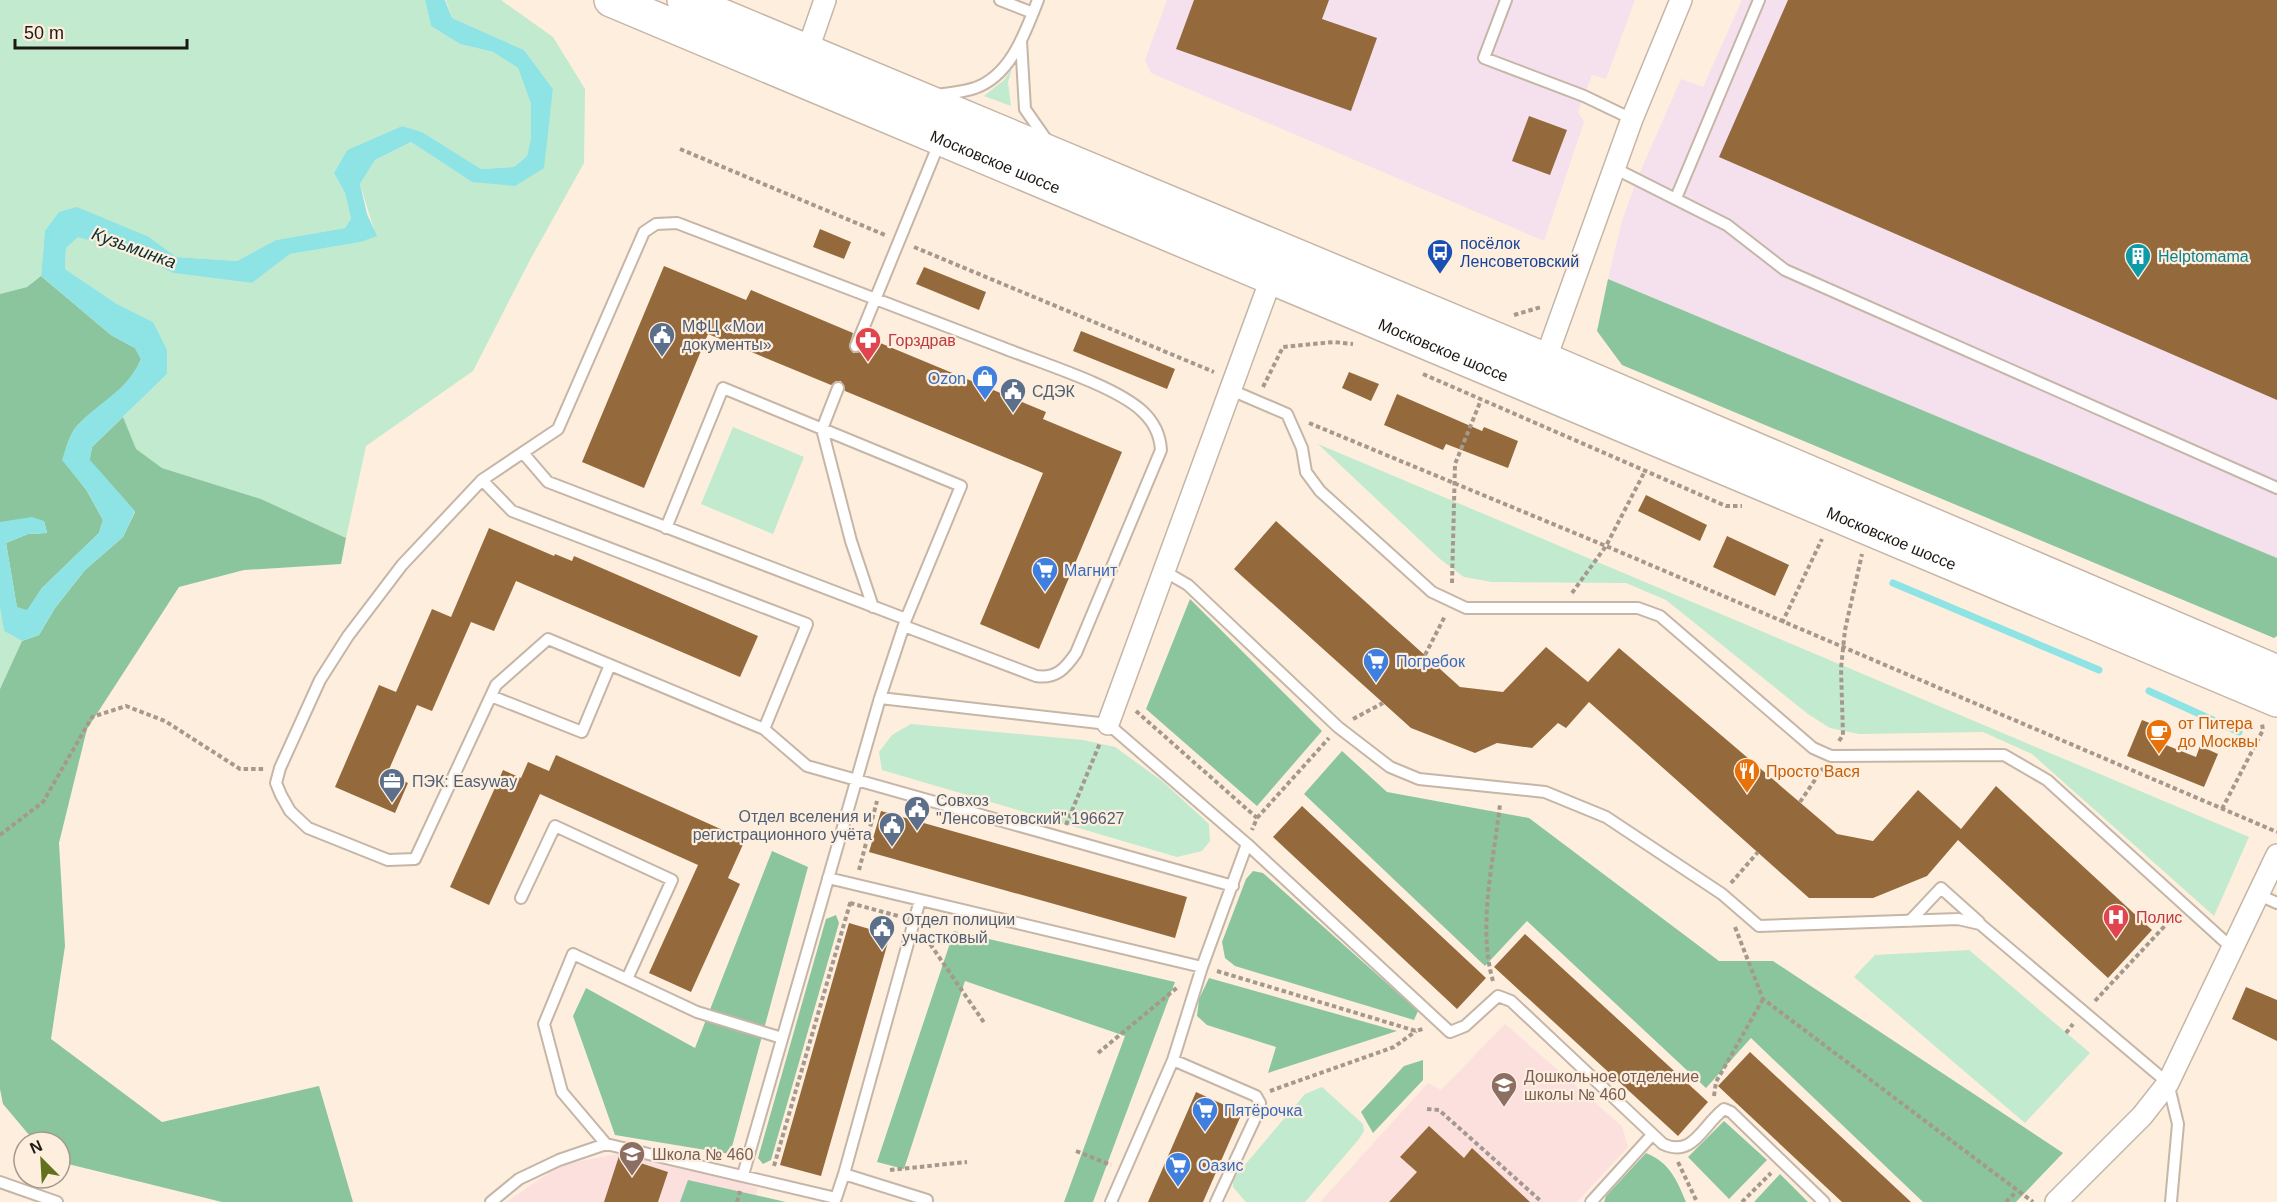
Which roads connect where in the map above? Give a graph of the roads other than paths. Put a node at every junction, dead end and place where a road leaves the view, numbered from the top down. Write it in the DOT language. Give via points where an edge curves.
graph roads {
  1 [pos="611,0"];
  2 [pos="684,0"];
  3 [pos="825,0"];
  4 [pos="1000,0"];
  5 [pos="1038,0"];
  6 [pos="1506,0"];
  7 [pos="1681,0"];
  8 [pos="1759,0"];
  9 [pos="1033,13"];
  10 [pos="1021,41"];
  11 [pos="807,52"];
  12 [pos="919,99"];
  13 [pos="1632,119"];
  14 [pos="942,138"];
  15 [pos="1059,157"];
  16 [pos="1614,168"];
  17 [pos="1676,198"];
  18 [pos="1277,264"];
  19 [pos="875,299"];
  20 [pos="856,346"];
  21 [pos="1540,375"];
  22 [pos="1232,385"];
  23 [pos="838,388"];
  24 [pos="822,429"];
  25 [pos="523,453"];
  26 [pos="482,480"];
  27 [pos="2277,488"];
  28 [pos="666,528"];
  29 [pos="1164,571"];
  30 [pos="873,607"];
  31 [pos="905,622"];
  32 [pos="610,665"];
  33 [pos="2277,672"];
  34 [pos="491,696"];
  35 [pos="880,698"];
  36 [pos="2269,710"];
  37 [pos="1108,724"];
  38 [pos="764,729"];
  39 [pos="857,779"];
  40 [pos="1247,844"];
  41 [pos="2277,855"];
  42 [pos="828,878"];
  43 [pos="1233,886"];
  44 [pos="522,898"];
  45 [pos="2268,899"];
  46 [pos="920,900"];
  47 [pos="1910,921"];
  48 [pos="1980,924"];
  49 [pos="2233,949"];
  50 [pos="1202,967"];
  51 [pos="627,979"];
  52 [pos="782,1038"];
  53 [pos="1173,1060"];
  54 [pos="2168,1083"];
  55 [pos="1652,1135"];
  56 [pos="606,1144"];
  57 [pos="844,1174"];
  58 [pos="742,1175"];
  59 [pos="0,1182"];
  60 [pos="929,1201"];
  61 [pos="57,1202"];
  62 [pos="491,1202"];
  63 [pos="1111,1202"];
  64 [pos="1216,1202"];
  65 [pos="1591,1202"];
  66 [pos="1824,1202"];
  67 [pos="2056,1202"];
  68 [pos="2171,1202"];
  1 -- 14 [label="highway, Московское шоссе"];
  2 -- 11 [label="highway, Московское шоссе"];
  3 -- 11 [label="street"];
  4 -- 9 [label="lane"];
  5 -- 9 [label="lane"];
  6 -- 13 [label="lane" via="1484,58"];
  7 -- 13 [label="street"];
  8 -- 17 [label="lane"];
  9 -- 10 [label="lane"];
  10 -- 12 [label="lane" via="997,76 975,88"];
  10 -- 15 [label="lane" via="1026,109"];
  11 -- 12 [label="highway, Московское шоссе"];
  12 -- 15 [label="highway, Московское шоссе"];
  13 -- 16 [label="street"];
  14 -- 18 [label="highway, Московское шоссе"];
  14 -- 19 [label="lane"];
  15 -- 18 [label="highway, Московское шоссе"];
  16 -- 17 [label="lane"];
  16 -- 21 [label="street"];
  17 -- 27 [label="lane" via="1726,225 1785,270"];
  18 -- 21 [label="highway, Московское шоссе"];
  18 -- 22 [label="street"];
  19 -- 20 [label="lane"];
  19 -- 25 [label="lane" via="676,223 656,224 644,232 558,429"];
  19 -- 31 [label="lane" via="1118,395 1142,410 1160,438 1161,450 1076,653 1064,670 1049,678 1036,676"];
  21 -- 33 [label="highway, Московское шоссе"];
  21 -- 36 [label="highway, Московское шоссе"];
  22 -- 29 [label="street"];
  22 -- 49 [label="lane" via="1287,414 1302,448 1306,472 1320,491 1432,592 1451,603 1467,608 1638,608 1660,616 1813,748 1831,756 2004,756 2047,780"];
  23 -- 24 [label="lane"];
  24 -- 28 [label="lane" via="723,388"];
  24 -- 30 [label="lane"];
  24 -- 31 [label="lane" via="961,486"];
  25 -- 26 [label="lane"];
  25 -- 28 [label="lane" via="548,482"];
  26 -- 34 [label="lane" via="402,565 348,636 320,680 280,768 276,783 281,795 290,811 308,828 388,860 415,859"];
  26 -- 38 [label="lane" via="512,511 807,624"];
  28 -- 30 [label="lane"];
  29 -- 37 [label="street"];
  29 -- 47 [label="lane" via="1188,585 1338,727 1390,767 1419,778 1545,792 1606,817 1722,894 1759,926"];
  30 -- 31 [label="lane"];
  31 -- 35 [label="lane"];
  32 -- 34 [label="lane" via="548,639 496,685"];
  32 -- 34 [label="lane" via="582,732"];
  32 -- 38 [label="lane"];
  35 -- 37 [label="lane"];
  35 -- 39 [label="lane"];
  37 -- 40 [label="lane"];
  38 -- 39 [label="lane" via="807,766"];
  39 -- 42 [label="lane"];
  39 -- 43 [label="lane"];
  40 -- 43 [label="lane"];
  40 -- 55 [label="lane" via="1440,1025 1450,1032 1465,1026 1498,996 1510,1002"];
  41 -- 45 [label="street"];
  42 -- 46 [label="lane"];
  42 -- 52 [label="lane"];
  43 -- 50 [label="lane"];
  44 -- 51 [label="lane" via="555,826 672,880"];
  45 -- 49 [label="street"];
  46 -- 50 [label="lane"];
  46 -- 57 [label="lane"];
  47 -- 48 [label="lane" via="1958,919"];
  47 -- 48 [label="lane" via="1941,888"];
  48 -- 54 [label="lane"];
  49 -- 54 [label="street"];
  50 -- 53 [label="lane"];
  51 -- 52 [label="lane" via="697,1012"];
  51 -- 56 [label="lane" via="573,954 544,1024 562,1092"];
  52 -- 58 [label="lane"];
  53 -- 63 [label="lane"];
  53 -- 64 [label="lane" via="1256,1096 1260,1103"];
  54 -- 67 [label="street" via="2142,1116"];
  54 -- 68 [label="lane" via="2178,1124"];
  55 -- 65 [label="lane"];
  55 -- 66 [label="lane" via="1675,1150 1686,1148 1724,1109"];
  56 -- 58 [label="lane"];
  56 -- 62 [label="lane" via="519,1179"];
  57 -- 58 [label="lane" via="836,1198"];
  57 -- 60 [label="lane"];
  59 -- 61 [label="lane"];
}
